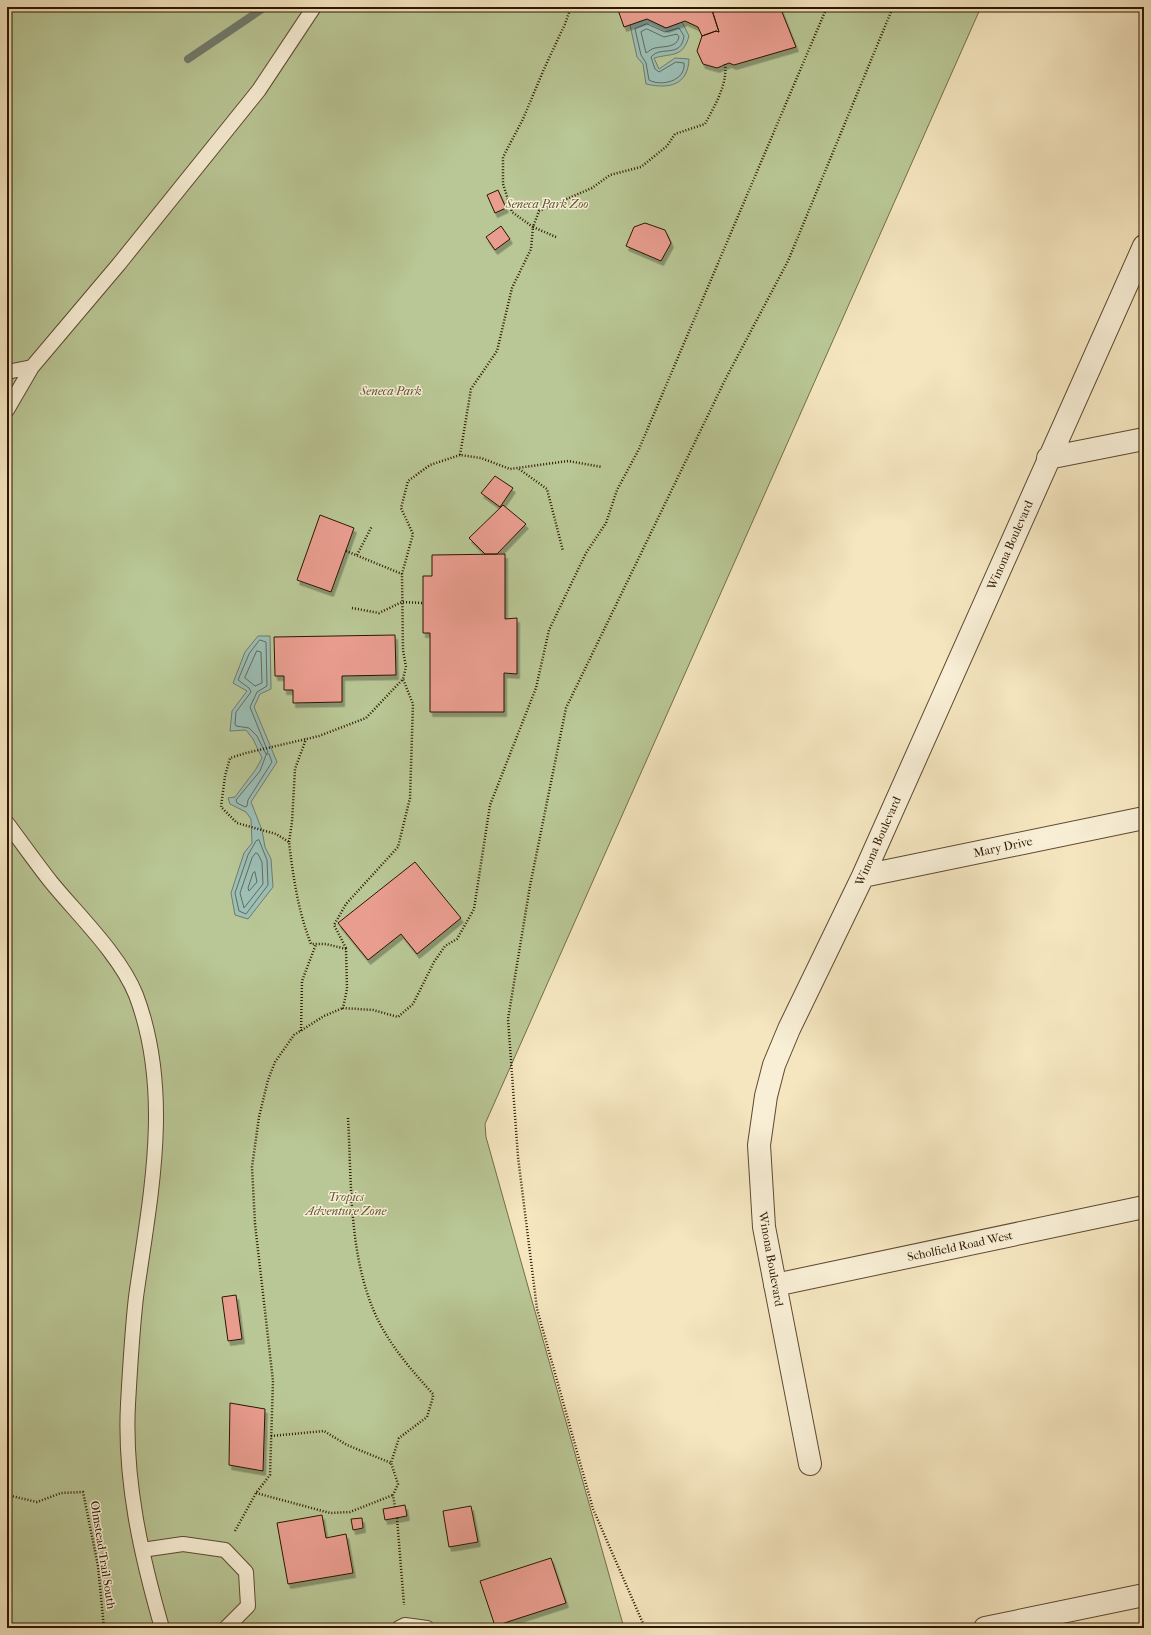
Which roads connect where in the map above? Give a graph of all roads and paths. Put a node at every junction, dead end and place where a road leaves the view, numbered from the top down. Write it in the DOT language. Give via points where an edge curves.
graph roads {
  1 [pos="314,7"];
  2 [pos="571,7"];
  3 [pos="600,7"];
  4 [pos="612,7"];
  5 [pos="828,7"];
  6 [pos="893,7"];
  7 [pos="725,64"];
  8 [pos="533,227"];
  9 [pos="556,237"];
  10 [pos="1144,246"];
  11 [pos="32,367"];
  12 [pos="7,372"];
  13 [pos="7,410"];
  14 [pos="1144,439"];
  15 [pos="460,455"];
  16 [pos="1048,458"];
  17 [pos="602,468"];
  18 [pos="519,469"];
  19 [pos="372,526"];
  20 [pos="346,551"];
  21 [pos="563,551"];
  22 [pos="357,555"];
  23 [pos="402,574"];
  24 [pos="402,602"];
  25 [pos="423,603"];
  26 [pos="352,608"];
  27 [pos="403,679"];
  28 [pos="306,739"];
  29 [pos="1144,818"];
  30 [pos="7,823"];
  31 [pos="289,842"];
  32 [pos="863,876"];
  33 [pos="316,944"];
  34 [pos="346,948"];
  35 [pos="343,1008"];
  36 [pos="301,1031"];
  37 [pos="348,1118"];
  38 [pos="1144,1207"];
  39 [pos="775,1285"];
  40 [pos="271,1436"];
  41 [pos="391,1463"];
  42 [pos="810,1464"];
  43 [pos="256,1493"];
  44 [pos="7,1495"];
  45 [pos="393,1495"];
  46 [pos="394,1507"];
  47 [pos="397,1518"];
  48 [pos="142,1550"];
  49 [pos="225,1550"];
  50 [pos="1144,1595"];
  51 [pos="402,1626"];
  52 [pos="104,1628"];
  53 [pos="162,1628"];
  54 [pos="226,1628"];
  55 [pos="427,1628"];
  56 [pos="646,1628"];
  57 [pos="985,1628"];
  1 -- 11 [label="lane" via="259,90 119,264"];
  2 -- 8 [label="path" via="523,119 503,157 503,184 512,212"];
  3 -- 4 [label="path"];
  5 -- 35 [label="path" via="639,449 617,490 606,523 583,559 549,630 536,688 490,805 474,909 457,939 441,951 413,1004 398,1017 373,1010"];
  6 -- 56 [label="path" via="788,262 726,378 566,708 530,886 508,1019 518,1156 537,1309 593,1509"];
  7 -- 8 [label="path" via="726,72 705,124 675,134 666,146 641,167 610,175 592,188 539,211"];
  8 -- 9 [label="path"];
  8 -- 15 [label="path" via="531,249 512,288 497,351 471,389"];
  10 -- 16 [label="street, Winona Boulevard"];
  11 -- 12 [label="lane"];
  11 -- 13 [label="lane"];
  14 -- 16 [label="street"];
  15 -- 18 [label="path" via="481,458 510,469"];
  15 -- 23 [label="path" via="430,465 408,481 401,508 413,534"];
  16 -- 32 [label="street, Winona Boulevard"];
  17 -- 18 [label="path" via="568,461"];
  18 -- 21 [label="path" via="547,489"];
  19 -- 22 [label="path"];
  20 -- 22 [label="path"];
  22 -- 23 [label="path"];
  23 -- 24 [label="path"];
  24 -- 25 [label="path"];
  24 -- 26 [label="path" via="379,612"];
  24 -- 27 [label="path" via="406,667"];
  27 -- 28 [label="path" via="366,718"];
  27 -- 34 [label="path" via="413,704 410,798 398,847 346,904 334,925"];
  28 -- 31 [label="path" via="295,769"];
  28 -- 31 [label="path" via="230,758 225,776 221,807 237,823 276,834"];
  29 -- 32 [label="street, Mary Drive"];
  30 -- 48 [label="lane" via="116,961 135,993 153,1062 155,1164 149,1221 136,1298 128,1405 128,1466"];
  31 -- 33 [label="path" via="293,878 304,926 311,944"];
  32 -- 39 [label="street, Winona Boulevard" via="789,1029 774,1065 766,1096 759,1145 760,1172 764,1227"];
  33 -- 34 [label="path"];
  33 -- 36 [label="path" via="302,981"];
  34 -- 35 [label="path" via="347,989"];
  35 -- 36 [label="path" via="324,1016"];
  36 -- 40 [label="path" via="294,1035 275,1062 268,1080 259,1117 252,1167 255,1224 273,1381"];
  37 -- 41 [label="path" via="355,1239 364,1281 380,1323 405,1363 433,1394 427,1417 398,1438"];
  38 -- 39 [label="street, Scholfield Road West"];
  39 -- 42 [label="street, Winona Boulevard"];
  40 -- 41 [label="path" via="324,1431 347,1445"];
  40 -- 43 [label="path" via="270,1475"];
  41 -- 45 [label="path" via="398,1484"];
  43 -- 45 [label="path" via="330,1513 350,1512"];
  43 -- 49 [label="path"];
  44 -- 52 [label="path, Olmstead Trail South" via="37,1502 61,1493 83,1492 98,1566"];
  45 -- 46 [label="path"];
  47 -- 51 [label="path" via="402,1571"];
  48 -- 49 [label="lane" via="183,1544"];
  48 -- 53 [label="lane"];
  49 -- 54 [label="lane" via="246,1572 248,1606"];
  50 -- 57 [label="street"];
  51 -- 55 [label="lane"];
}
